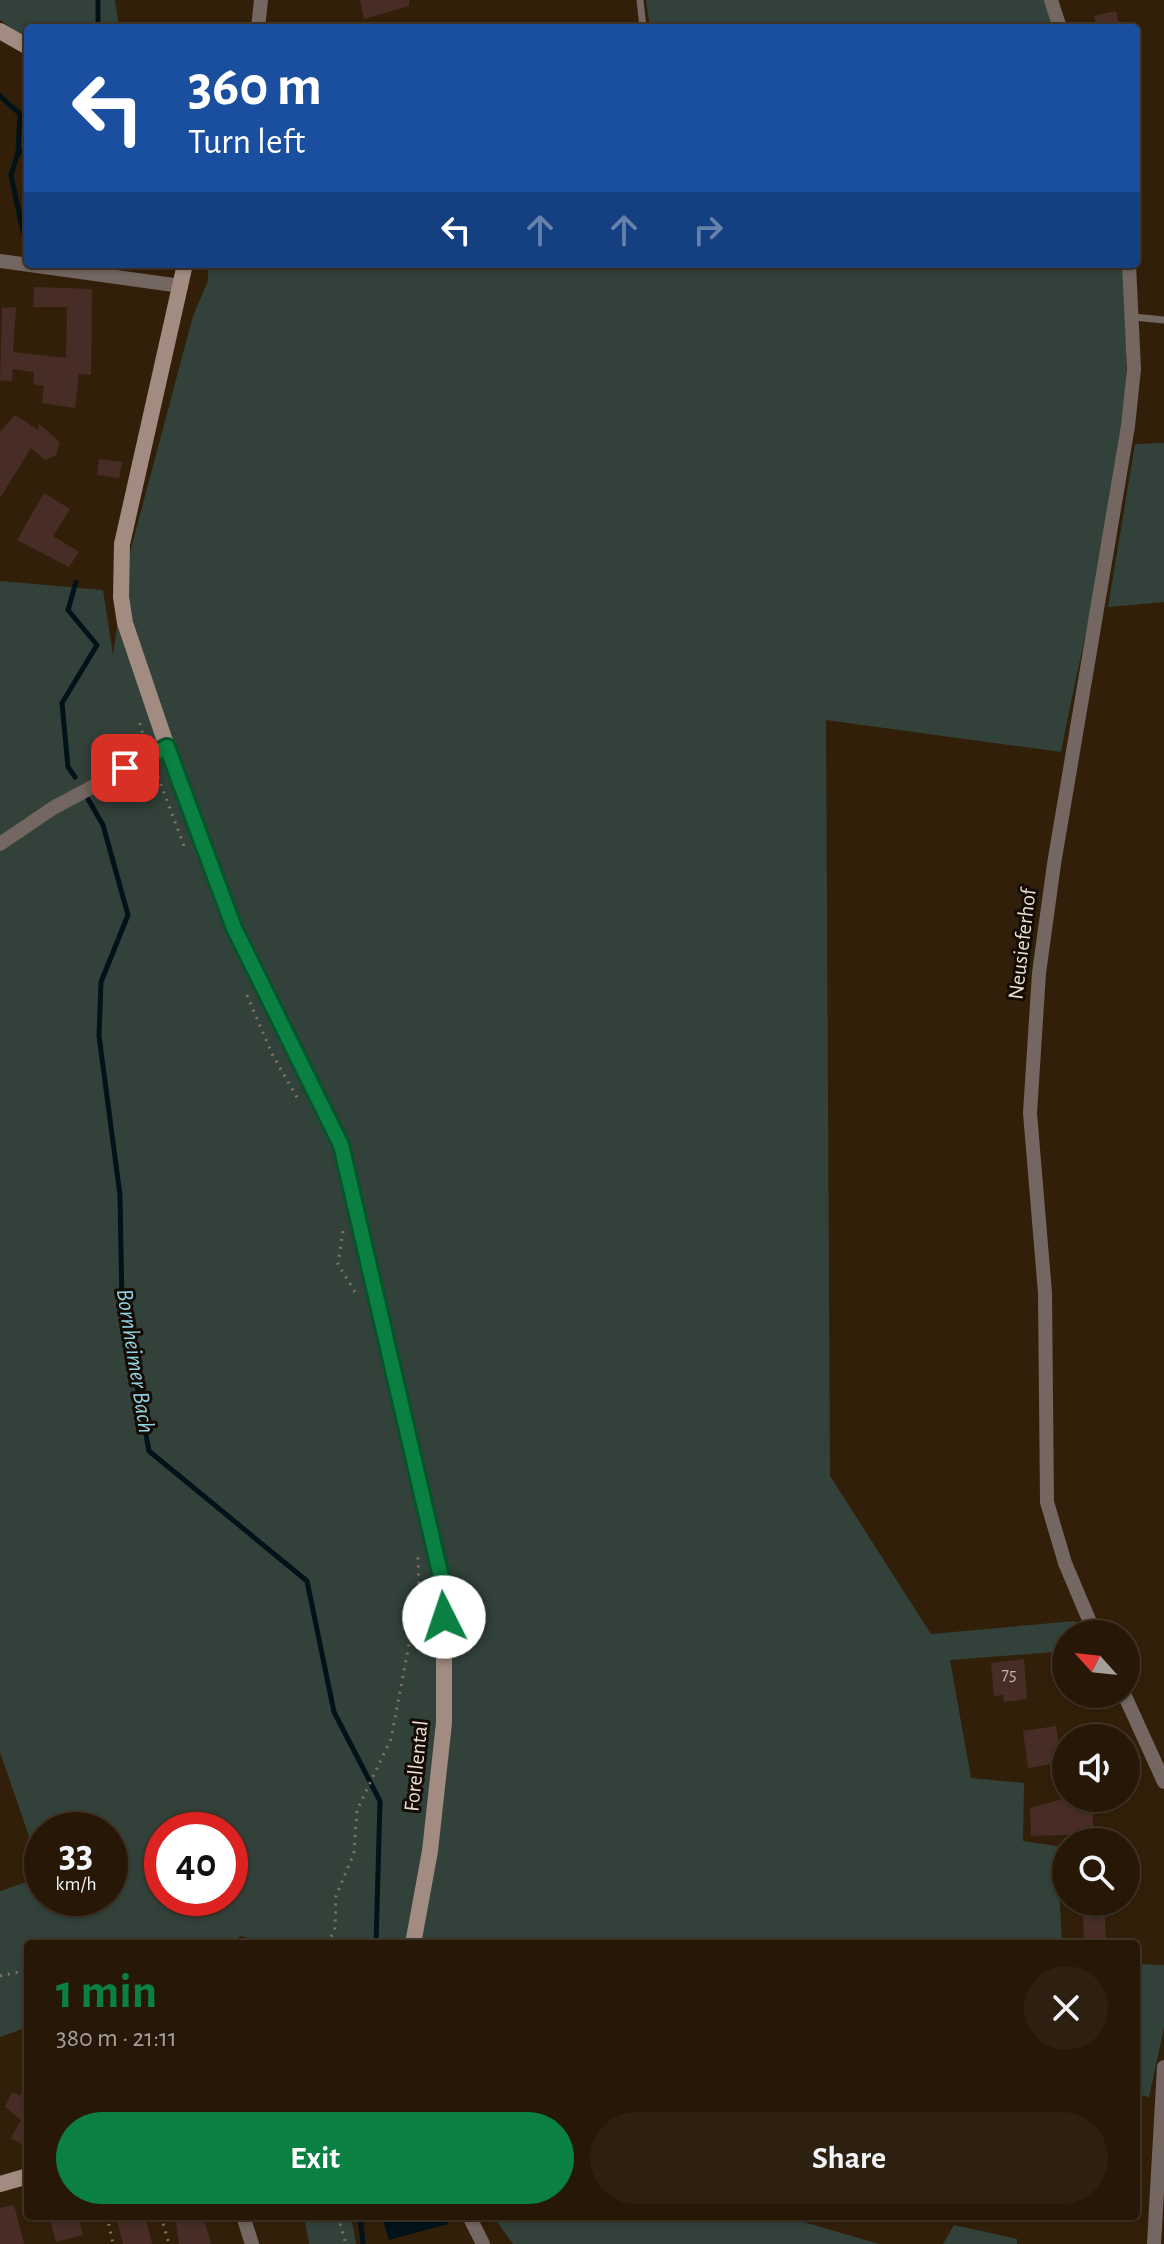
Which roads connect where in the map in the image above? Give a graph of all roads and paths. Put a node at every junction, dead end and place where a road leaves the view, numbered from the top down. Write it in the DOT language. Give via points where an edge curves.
graph roads {
  1 [pos="261,0"];
  2 [pos="640,0"];
  3 [pos="1051,0"];
  4 [pos="258,24"];
  5 [pos="643,24"];
  6 [pos="1059,24"];
  7 [pos="0,31"];
  8 [pos="24,45"];
  9 [pos="0,261"];
  10 [pos="24,264"];
  11 [pos="51,268"];
  12 [pos="184,268"];
  13 [pos="1129,268"];
  14 [pos="181,286"];
  15 [pos="1134,317"];
  16 [pos="1164,320"];
  17 [pos="138,716"];
  18 [pos="167,747"];
  19 [pos="149,755"];
  20 [pos="0,844"];
  21 [pos="190,860"];
  22 [pos="243,986"];
  23 [pos="304,1109"];
  24 [pos="344,1227"];
  25 [pos="361,1301"];
  26 [pos="417,1547"];
  27 [pos="1090,1620"];
  28 [pos="1130,1708"];
  29 [pos="1164,1782"];
  30 [pos="330,1940"];
  31 [pos="414,1940"];
  32 [pos="24,1971"];
  33 [pos="0,1976"];
  34 [pos="1164,2067"];
  35 [pos="24,2177"];
  36 [pos="0,2184"];
  37 [pos="108,2220"];
  38 [pos="162,2220"];
  39 [pos="244,2220"];
  40 [pos="339,2220"];
  41 [pos="471,2220"];
  42 [pos="113,2244"];
  43 [pos="169,2244"];
  44 [pos="252,2244"];
  45 [pos="346,2244"];
  46 [pos="483,2244"];
  47 [pos="1154,2244"];
  1 -- 4 [label="street"];
  2 -- 5 [label="lane"];
  3 -- 6 [label="street"];
  7 -- 8 [label="street"];
  9 -- 10 [label="street"];
  11 -- 14 [label="street"];
  12 -- 14 [label="street, Forellental"];
  13 -- 15 [label="street, Neusieferhof"];
  14 -- 18 [label="street, Forellental" via="119,574 125,623"];
  15 -- 16 [label="lane"];
  15 -- 27 [label="street, Neusieferhof" via="1128,426 1054,864 1031,1076 1032,1162 1045,1293 1047,1502"];
  17 -- 19 [label="path"];
  18 -- 19 [label="street"];
  18 -- 31 [label="street, Forellental" via="234,928 341,1145 444,1590 444,1723"];
  19 -- 20 [label="street"];
  19 -- 21 [label="path"];
  22 -- 23 [label="path" via="272,1054"];
  24 -- 25 [label="path" via="338,1264"];
  26 -- 30 [label="path" via="419,1592 391,1739 362,1795 354,1853 336,1896"];
  28 -- 29 [label="street"];
  32 -- 33 [label="path"];
  34 -- 47 [label="street"];
  35 -- 36 [label="street"];
  37 -- 42 [label="path"];
  38 -- 43 [label="path"];
  39 -- 44 [label="street"];
  40 -- 45 [label="path"];
  41 -- 46 [label="street"];
}
